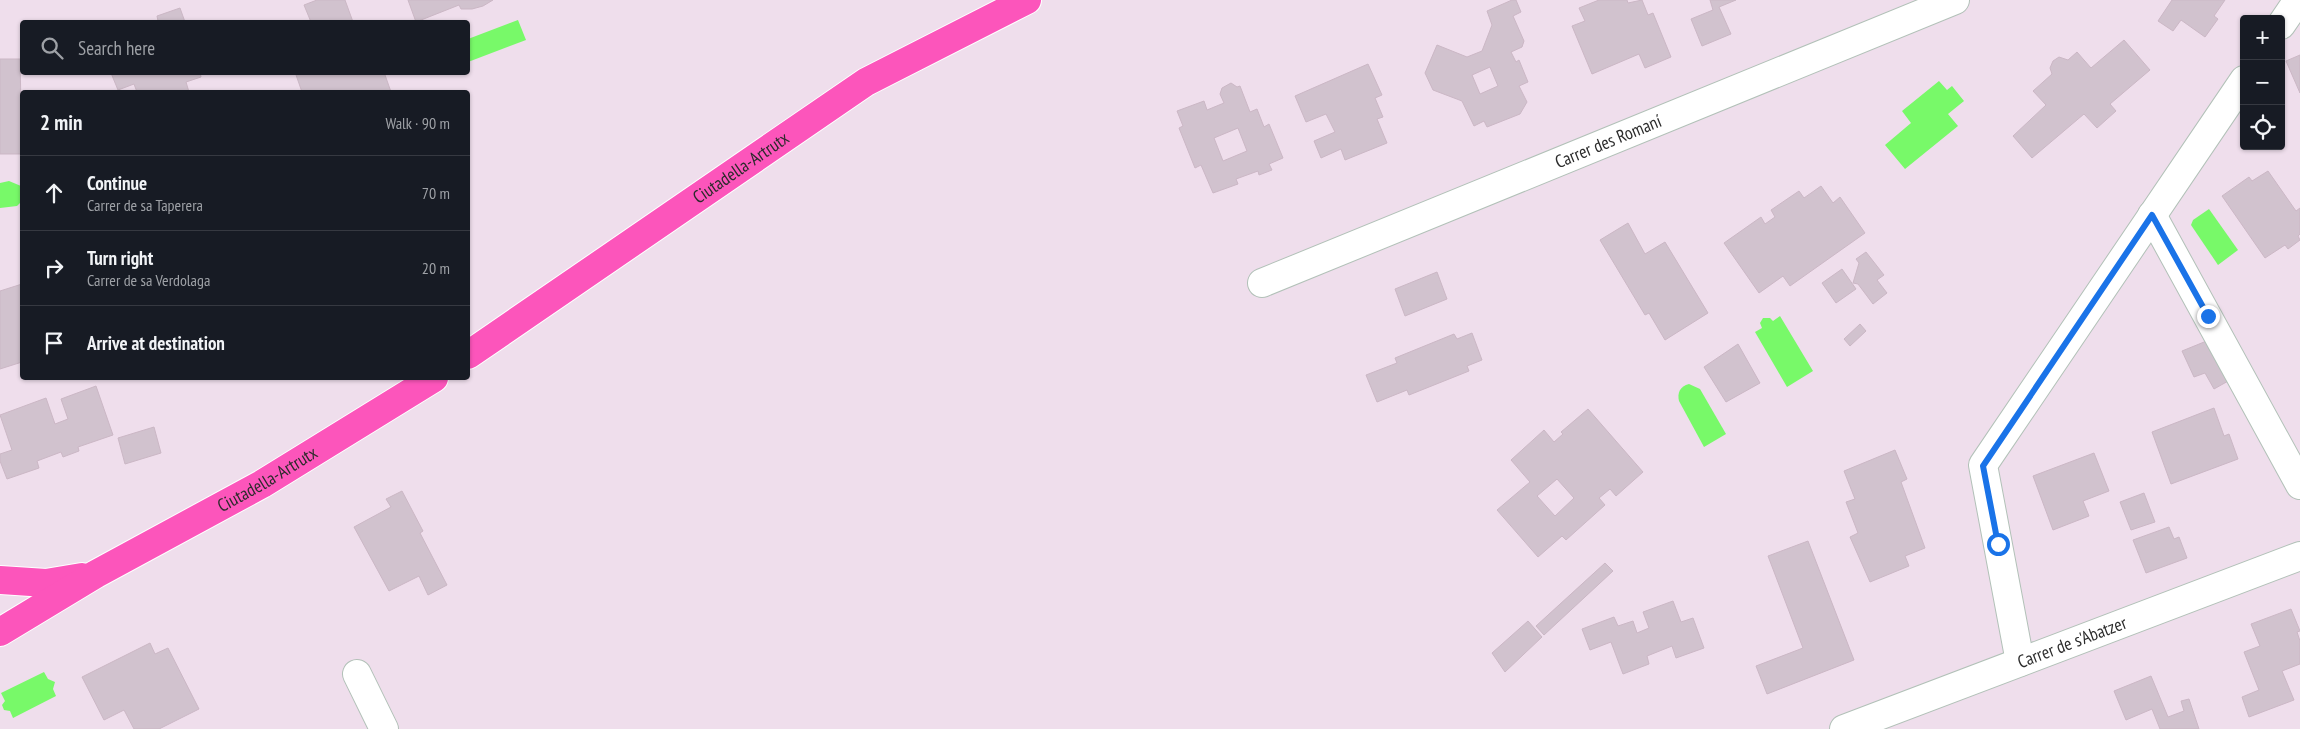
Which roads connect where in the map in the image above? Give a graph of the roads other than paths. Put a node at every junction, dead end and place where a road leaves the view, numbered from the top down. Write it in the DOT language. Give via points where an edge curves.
graph roads {
  1 [pos="1027,0"];
  2 [pos="1955,0"];
  3 [pos="2298,0"];
  4 [pos="2285,19"];
  5 [pos="2240,86"];
  6 [pos="2152,215"];
  7 [pos="1262,283"];
  8 [pos="470,354"];
  9 [pos="431,380"];
  10 [pos="2300,485"];
  11 [pos="2300,556"];
  12 [pos="96,574"];
  13 [pos="0,580"];
  14 [pos="0,632"];
  15 [pos="2020,662"];
  16 [pos="357,674"];
  17 [pos="384,729"];
  18 [pos="1844,729"];
  1 -- 8 [label="main road, Ciutadella-Artrutx" via="866,82"];
  2 -- 7 [label="street, Carrer des Romaní"];
  3 -- 4 [label="street"];
  5 -- 6 [label="street"];
  6 -- 10 [label="street"];
  6 -- 15 [label="street" via="1983,466"];
  9 -- 12 [label="main road, Ciutadella-Artrutx" via="262,484"];
  11 -- 15 [label="street, Carrer de s'Abatzer"];
  12 -- 13 [label="main road" via="46,583"];
  12 -- 14 [label="main road, Ciutadella-Artrutx"];
  15 -- 18 [label="street, Carrer de s'Abatzer"];
  16 -- 17 [label="street"];
}
